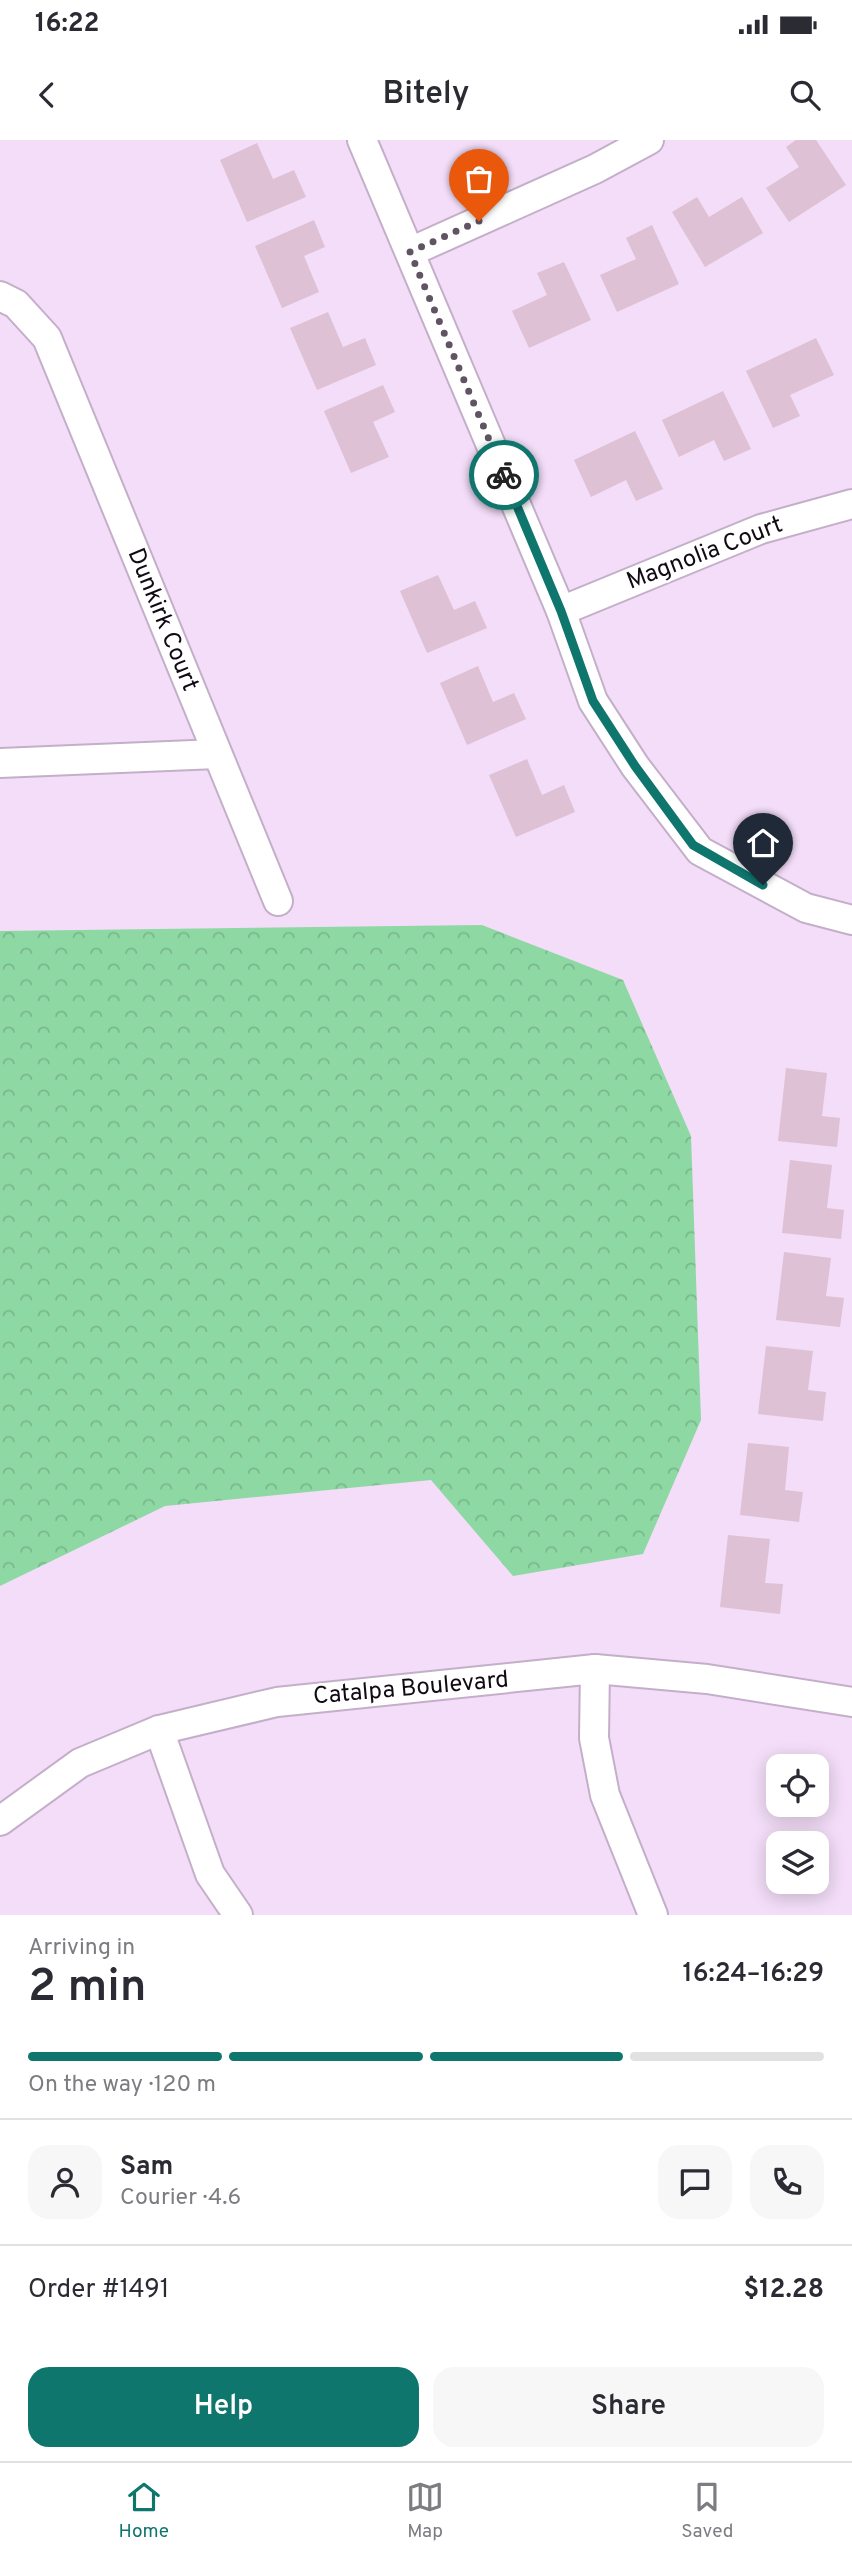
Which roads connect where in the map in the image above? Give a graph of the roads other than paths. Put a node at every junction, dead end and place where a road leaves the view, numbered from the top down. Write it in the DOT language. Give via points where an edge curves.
graph roads {
  1 [pos="362,140"];
  2 [pos="649,140"];
  3 [pos="410,252"];
  4 [pos="0,296"];
  5 [pos="852,504"];
  6 [pos="561,611"];
  7 [pos="218,754"];
  8 [pos="0,763"];
  9 [pos="278,901"];
  10 [pos="852,920"];
  11 [pos="595,1669"];
  12 [pos="851,1697"];
  13 [pos="159,1730"];
  14 [pos="0,1821"];
  15 [pos="239,1915"];
  16 [pos="653,1915"];
  1 -- 3 [label="street"];
  2 -- 3 [label="street" via="595,170"];
  3 -- 6 [label="street"];
  4 -- 7 [label="street, Dunkirk Court" via="16,304 47,338"];
  5 -- 6 [label="street, Magnolia Court" via="761,529"];
  6 -- 10 [label="street" via="593,701 693,845 806,908"];
  7 -- 8 [label="street"];
  7 -- 9 [label="street, Dunkirk Court"];
  11 -- 12 [label="street, Catalpa Boulevard"];
  11 -- 13 [label="street, Catalpa Boulevard" via="277,1702"];
  11 -- 16 [label="street" via="594,1738 605,1795"];
  13 -- 14 [label="street, Catalpa Boulevard" via="80,1763"];
  13 -- 15 [label="street" via="210,1874"];
}
